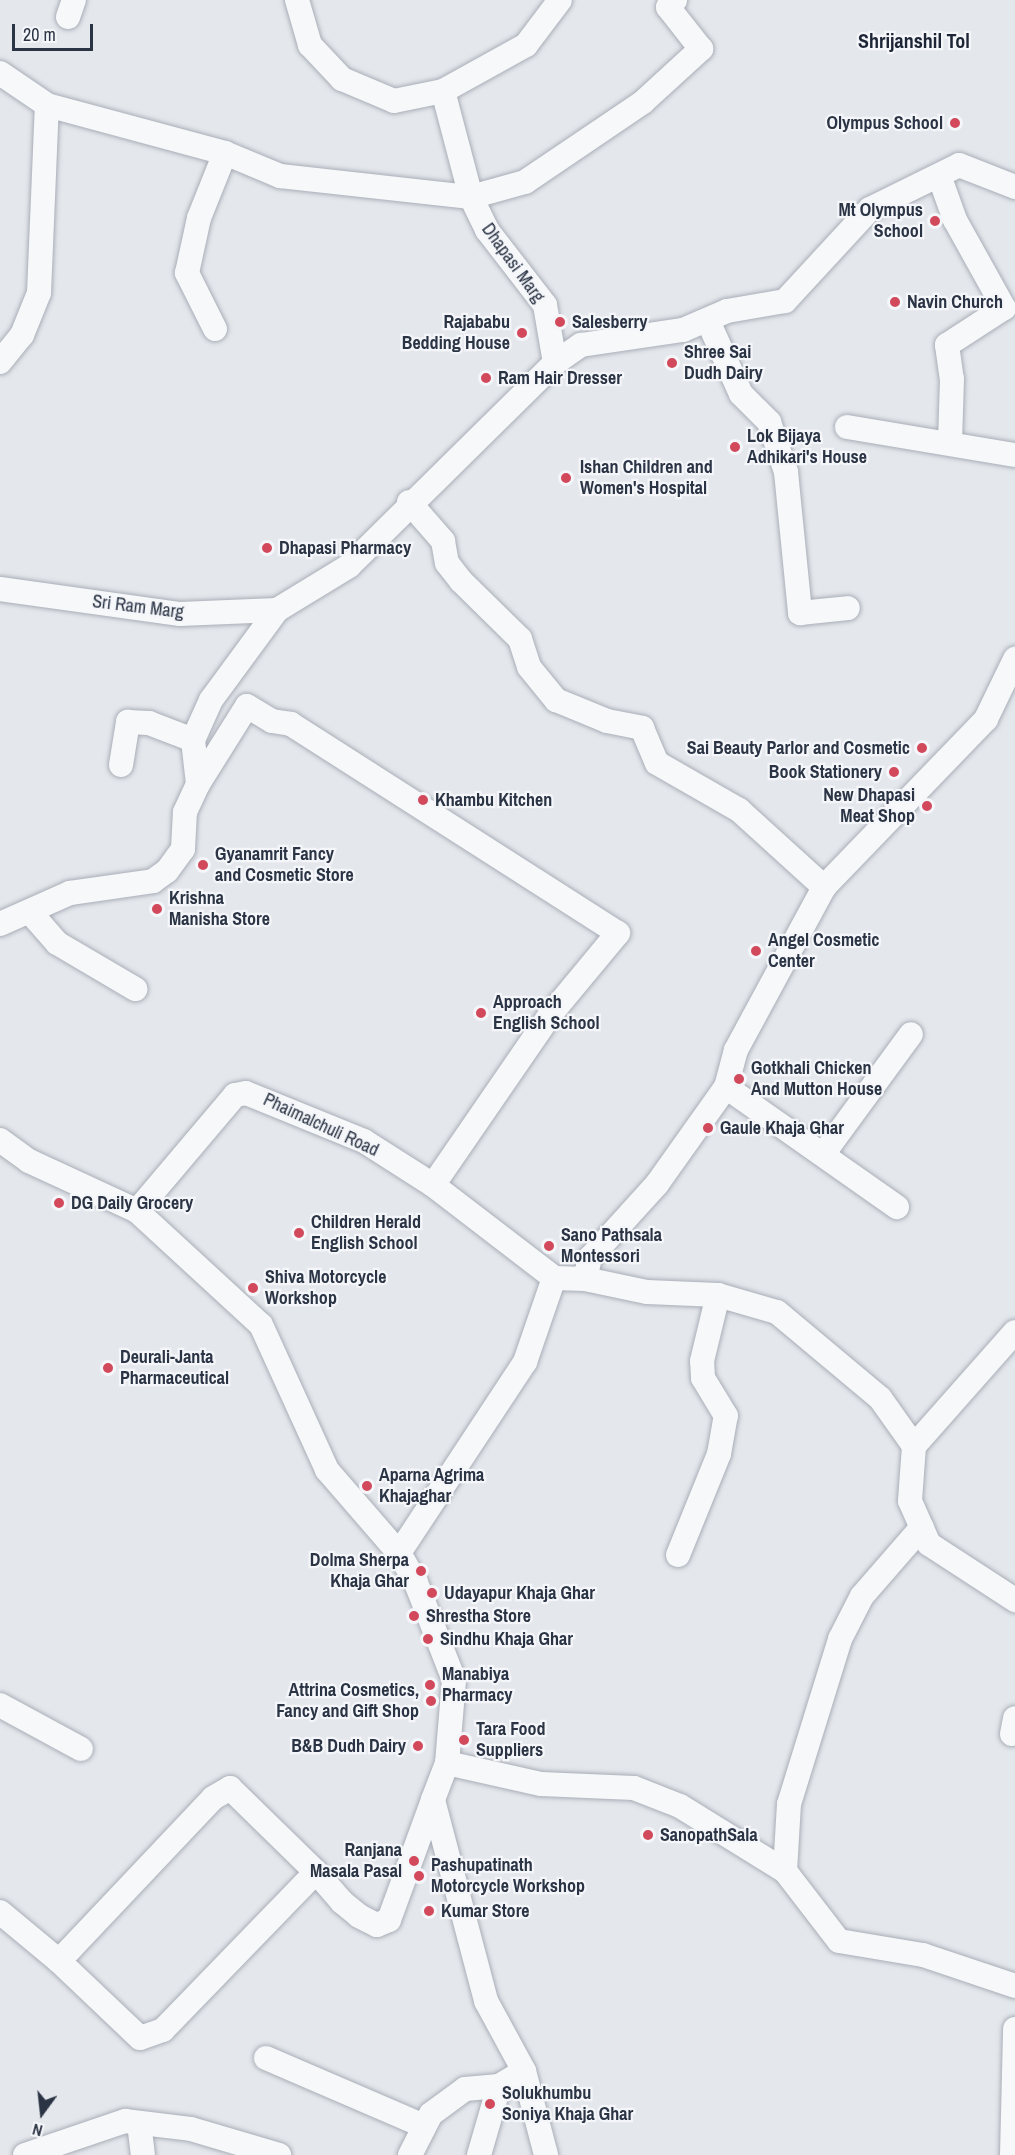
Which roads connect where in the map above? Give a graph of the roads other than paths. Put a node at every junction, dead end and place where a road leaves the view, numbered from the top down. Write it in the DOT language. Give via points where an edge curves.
graph roads {
  1 [pos="297,0"];
  2 [pos="560,0"];
  3 [pos="668,2"];
  4 [pos="0,73"];
  5 [pos="443,91"];
  6 [pos="47,105"];
  7 [pos="225,153"];
  8 [pos="940,178"];
  9 [pos="1015,187"];
  10 [pos="471,197"];
  11 [pos="708,321"];
  12 [pos="215,330"];
  13 [pos="0,362"];
  14 [pos="555,363"];
  15 [pos="848,427"];
  16 [pos="950,441"];
  17 [pos="1015,455"];
  18 [pos="410,502"];
  19 [pos="0,589"];
  20 [pos="848,608"];
  21 [pos="277,610"];
  22 [pos="1015,659"];
  23 [pos="193,740"];
  24 [pos="121,765"];
  25 [pos="198,784"];
  26 [pos="824,887"];
  27 [pos="30,912"];
  28 [pos="0,924"];
  29 [pos="135,989"];
  30 [pos="911,1034"];
  31 [pos="726,1087"];
  32 [pos="0,1140"];
  33 [pos="824,1153"];
  34 [pos="433,1185"];
  35 [pos="897,1207"];
  36 [pos="137,1211"];
  37 [pos="554,1278"];
  38 [pos="585,1279"];
  39 [pos="718,1295"];
  40 [pos="1015,1332"];
  41 [pos="914,1446"];
  42 [pos="922,1527"];
  43 [pos="399,1552"];
  44 [pos="678,1555"];
  45 [pos="1015,1600"];
  46 [pos="0,1705"];
  47 [pos="81,1749"];
  48 [pos="447,1763"];
  49 [pos="433,1800"];
  50 [pos="785,1871"];
  51 [pos="316,1872"];
  52 [pos="0,1912"];
  53 [pos="60,1961"];
  54 [pos="1015,1986"];
  55 [pos="1015,2029"];
  56 [pos="266,2058"];
  57 [pos="524,2071"];
  58 [pos="499,2086"];
  59 [pos="139,2123"];
  60 [pos="424,2126"];
  61 [pos="85,2146"];
  62 [pos="25,2155"];
  63 [pos="143,2155"];
  64 [pos="279,2155"];
  65 [pos="410,2155"];
  66 [pos="479,2155"];
  67 [pos="546,2155"];
  68 [pos="1012,2155"];
  1 -- 5 [label="street" via="310,45 342,79 394,101"];
  2 -- 5 [label="street" via="526,45"];
  3 -- 10 [label="street" via="702,49 642,102 525,182"];
  4 -- 6 [label="street"];
  5 -- 10 [label="street, Dhapasi Marg"];
  6 -- 7 [label="street"];
  6 -- 13 [label="street" via="39,293 22,335"];
  7 -- 10 [label="street" via="280,176"];
  7 -- 12 [label="street" via="199,218 187,273"];
  8 -- 9 [label="street" via="959,165"];
  8 -- 11 [label="street" via="870,209 784,301 728,311"];
  8 -- 16 [label="street" via="955,220 1004,308 946,345 952,379"];
  10 -- 14 [label="street, Dhapasi Marg" via="487,230 545,305"];
  11 -- 14 [label="street" via="581,345"];
  11 -- 20 [label="street" via="741,394 769,422 786,472 800,613"];
  14 -- 18 [label="street"];
  15 -- 16 [label="street"];
  16 -- 17 [label="street"];
  18 -- 21 [label="street" via="349,566"];
  18 -- 26 [label="street" via="443,541 447,563 461,582 520,639 530,667 556,700 607,721 642,728 657,763 739,810"];
  19 -- 21 [label="street, Sri Ram Marg" via="180,614"];
  21 -- 23 [label="street" via="211,700"];
  22 -- 26 [label="street" via="986,719"];
  23 -- 24 [label="street" via="149,723 128,722"];
  23 -- 25 [label="street"];
  25 -- 27 [label="street" via="185,812 183,849 167,871 153,881 70,893"];
  25 -- 34 [label="street" via="247,706 272,721 291,724 618,933 550,1015"];
  26 -- 31 [label="street" via="736,1050"];
  27 -- 28 [label="street"];
  27 -- 29 [label="street" via="57,943"];
  30 -- 33 [label="street"];
  31 -- 33 [label="street"];
  31 -- 38 [label="street" via="657,1184 590,1258"];
  32 -- 36 [label="street" via="29,1161"];
  33 -- 35 [label="street"];
  34 -- 36 [label="street, Phaimalchuli Road" via="364,1141 246,1093 235,1095"];
  34 -- 37 [label="street, Phaimalchuli Road"];
  36 -- 43 [label="street" via="261,1325 327,1470"];
  37 -- 38 [label="street"];
  37 -- 43 [label="street" via="525,1362"];
  38 -- 39 [label="street" via="647,1292"];
  39 -- 41 [label="street" via="743,1299 786,1319 880,1398"];
  39 -- 44 [label="street" via="702,1361 704,1378 726,1416 719,1454"];
  40 -- 41 [label="street"];
  41 -- 42 [label="street" via="910,1501"];
  42 -- 45 [label="street" via="929,1544"];
  42 -- 50 [label="street" via="862,1596 840,1639 789,1804"];
  43 -- 48 [label="street" via="454,1680"];
  46 -- 47 [label="street"];
  48 -- 49 [label="street"];
  48 -- 50 [label="street" via="541,1784 634,1788 731,1833"];
  49 -- 51 [label="street" via="389,1920 377,1925 359,1916"];
  49 -- 57 [label="street" via="486,2001"];
  50 -- 54 [label="street" via="839,1941 923,1955"];
  51 -- 53 [label="street" via="163,2030 140,2038"];
  51 -- 53 [label="street" via="230,1788 213,1798"];
  52 -- 53 [label="street"];
  55 -- 68 [label="street"];
  56 -- 60 [label="street"];
  57 -- 58 [label="street"];
  57 -- 67 [label="street"];
  58 -- 60 [label="street" via="465,2089 430,2114"];
  58 -- 66 [label="street"];
  59 -- 61 [label="street" via="125,2121"];
  59 -- 63 [label="street"];
  59 -- 64 [label="street" via="190,2128"];
  60 -- 65 [label="street"];
  61 -- 62 [label="street"];
}
